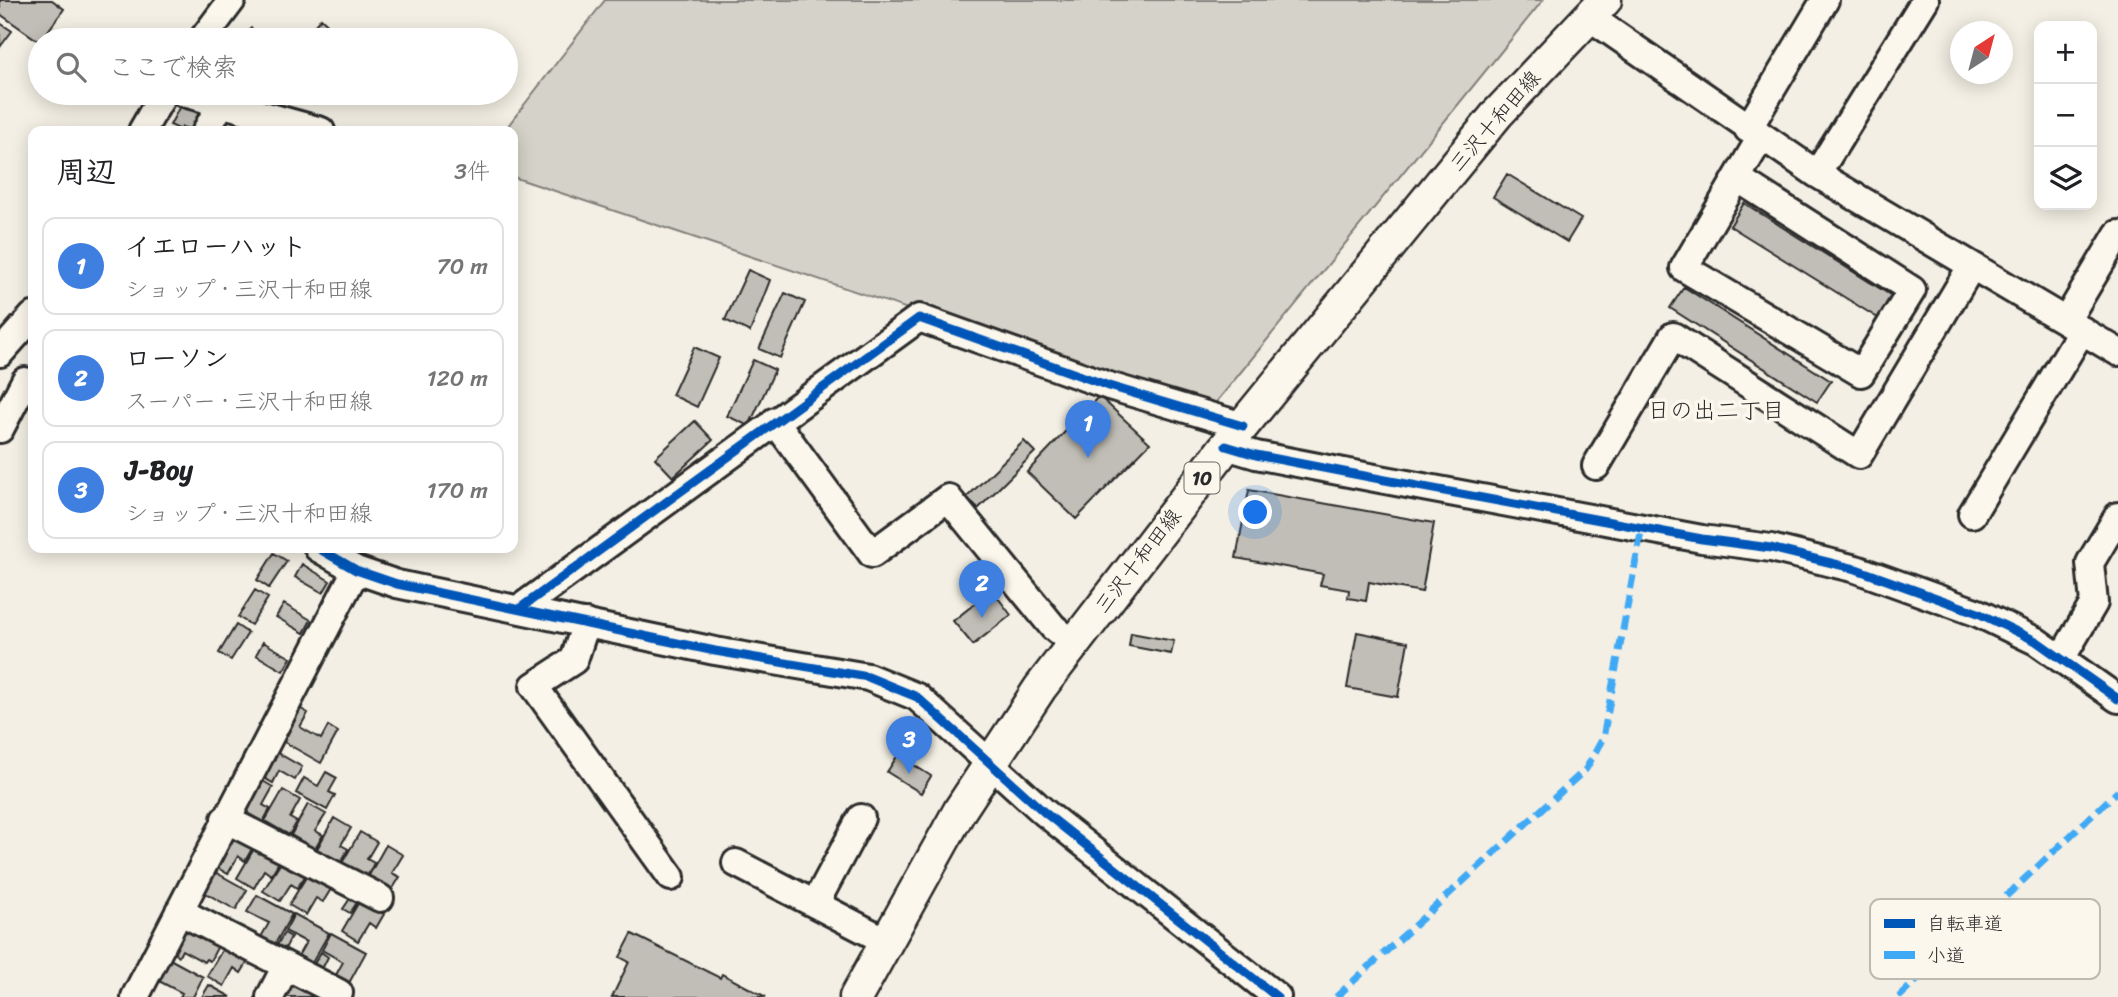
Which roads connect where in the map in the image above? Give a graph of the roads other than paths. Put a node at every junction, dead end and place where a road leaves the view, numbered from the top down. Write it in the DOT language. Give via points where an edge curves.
graph roads {
  1 [pos="232,0"];
  2 [pos="1825,0"];
  3 [pos="1924,0"];
  4 [pos="1596,8"];
  5 [pos="211,28"];
  6 [pos="157,105"];
  7 [pos="220,105"];
  8 [pos="232,105"];
  9 [pos="145,126"];
  10 [pos="209,126"];
  11 [pos="304,126"];
  12 [pos="1754,133"];
  13 [pos="1817,174"];
  14 [pos="1737,178"];
  15 [pos="2118,234"];
  16 [pos="1971,267"];
  17 [pos="28,322"];
  18 [pos="2074,326"];
  19 [pos="2118,352"];
  20 [pos="0,353"];
  21 [pos="0,366"];
  22 [pos="28,382"];
  23 [pos="28,385"];
  24 [pos="775,421"];
  25 [pos="0,429"];
  26 [pos="1235,436"];
  27 [pos="1596,466"];
  28 [pos="1972,514"];
  29 [pos="2118,516"];
  30 [pos="327,553"];
  31 [pos="356,570"];
  32 [pos="519,609"];
  33 [pos="586,623"];
  34 [pos="1074,644"];
  35 [pos="2061,659"];
  36 [pos="2118,699"];
  37 [pos="989,762"];
  38 [pos="225,818"];
  39 [pos="860,818"];
  40 [pos="736,863"];
  41 [pos="671,877"];
  42 [pos="380,898"];
  43 [pos="815,904"];
  44 [pos="179,911"];
  45 [pos="886,941"];
  46 [pos="286,965"];
  47 [pos="339,993"];
  48 [pos="135,997"];
  49 [pos="270,997"];
  50 [pos="856,997"];
  51 [pos="1277,997"];
  1 -- 5 [label="street"];
  2 -- 12 [label="street"];
  3 -- 13 [label="street"];
  4 -- 12 [label="street"];
  4 -- 26 [label="main road, 三沢十和田線 / 10" via="1499,113"];
  6 -- 9 [label="street"];
  7 -- 10 [label="street"];
  8 -- 11 [label="street"];
  12 -- 13 [label="street"];
  12 -- 14 [label="street"];
  13 -- 16 [label="street"];
  14 -- 14 [label="street" via="1684,268 1861,373 1912,290"];
  15 -- 18 [label="street"];
  16 -- 18 [label="street"];
  16 -- 27 [label="street" via="1859,454 1673,336"];
  17 -- 20 [label="street"];
  18 -- 19 [label="street"];
  18 -- 28 [label="street"];
  21 -- 22 [label="street"];
  23 -- 25 [label="street"];
  24 -- 26 [label="street" via="919,318"];
  24 -- 32 [label="street"];
  24 -- 34 [label="street" via="872,554 948,498 1053,627"];
  26 -- 34 [label="main road, 三沢十和田線 / 10"];
  26 -- 35 [label="street" via="1256,455 1771,548 1856,569 1978,613 2036,641"];
  29 -- 35 [label="street" via="2090,563 2094,603"];
  30 -- 31 [label="street"];
  31 -- 32 [label="street" via="397,584"];
  31 -- 38 [label="street"];
  32 -- 33 [label="street"];
  33 -- 37 [label="street" via="868,677 917,697"];
  33 -- 41 [label="street" via="574,660 534,686"];
  34 -- 37 [label="main road, 三沢十和田線 / 10"];
  35 -- 36 [label="street"];
  37 -- 45 [label="main road, 三沢十和田線 / 10"];
  37 -- 51 [label="street" via="1044,812"];
  38 -- 42 [label="street"];
  38 -- 44 [label="street"];
  39 -- 43 [label="street"];
  40 -- 43 [label="street"];
  43 -- 45 [label="street"];
  44 -- 46 [label="street"];
  44 -- 48 [label="street"];
  45 -- 50 [label="main road, 三沢十和田線 / 10"];
  46 -- 47 [label="street"];
  46 -- 49 [label="street"];
}
